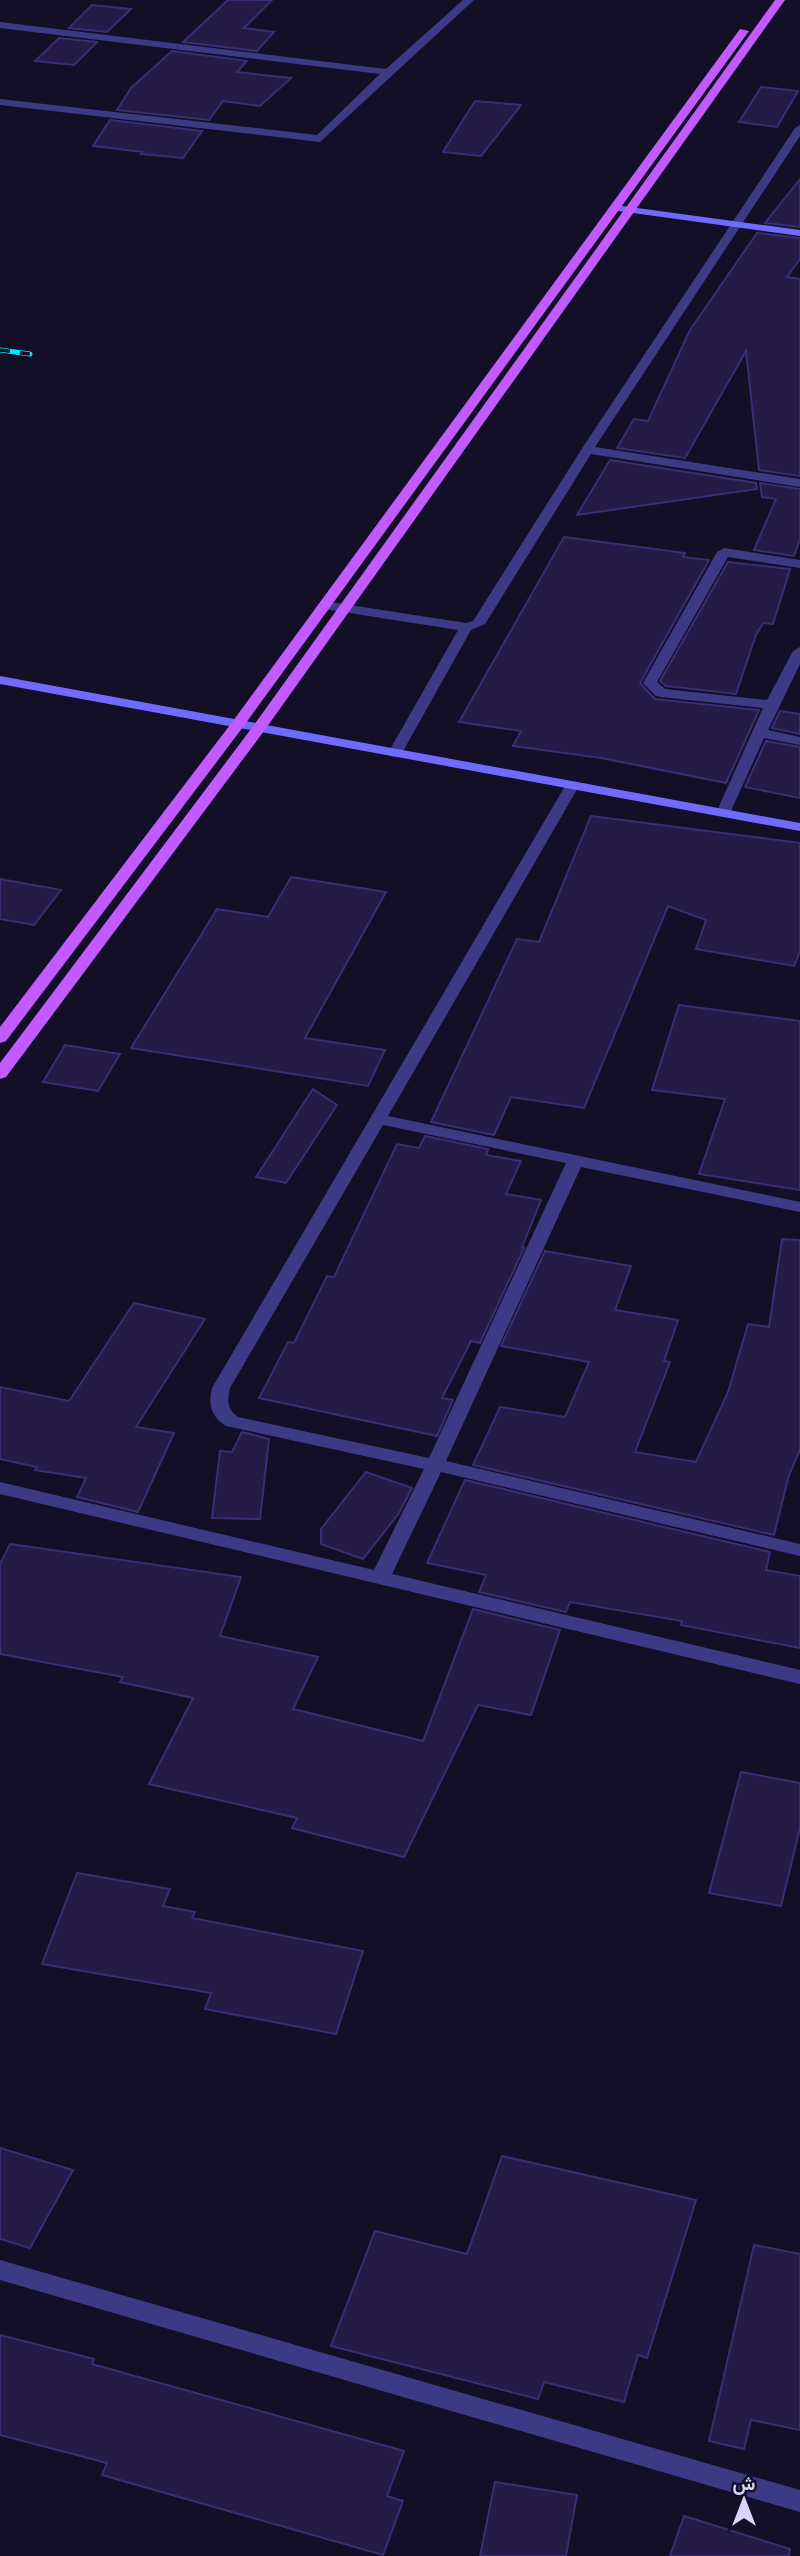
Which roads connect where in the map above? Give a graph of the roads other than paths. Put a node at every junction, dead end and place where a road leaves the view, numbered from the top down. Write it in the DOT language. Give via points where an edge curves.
graph roads {
  1 [pos="469,0"];
  2 [pos="767,0"];
  3 [pos="780,0"];
  4 [pos="0,25"];
  5 [pos="388,72"];
  6 [pos="0,102"];
  7 [pos="800,128"];
  8 [pos="615,208"];
  9 [pos="631,209"];
  10 [pos="736,224"];
  11 [pos="800,233"];
  12 [pos="587,450"];
  13 [pos="800,483"];
  14 [pos="800,564"];
  15 [pos="324,605"];
  16 [pos="346,608"];
  17 [pos="466,626"];
  18 [pos="800,651"];
  19 [pos="0,680"];
  20 [pos="772,705"];
  21 [pos="238,724"];
  22 [pos="259,728"];
  23 [pos="759,733"];
  24 [pos="800,741"];
  25 [pos="395,753"];
  26 [pos="572,786"];
  27 [pos="723,813"];
  28 [pos="800,827"];
  29 [pos="0,1038"];
  30 [pos="0,1074"];
  31 [pos="377,1119"];
  32 [pos="576,1160"];
  33 [pos="800,1207"];
  34 [pos="435,1465"];
  35 [pos="0,1488"];
  36 [pos="800,1548"];
  37 [pos="380,1578"];
  38 [pos="800,1677"];
  39 [pos="0,2270"];
  40 [pos="800,2501"];
  1 -- 5 [label="street"];
  2 -- 8 [label="main road"];
  3 -- 9 [label="main road"];
  4 -- 5 [label="street"];
  5 -- 6 [label="street" via="320,139"];
  7 -- 10 [label="street"];
  8 -- 9 [label="street"];
  8 -- 15 [label="main road"];
  9 -- 10 [label="street"];
  9 -- 16 [label="main road"];
  10 -- 11 [label="street"];
  10 -- 12 [label="street"];
  12 -- 13 [label="street"];
  12 -- 17 [label="street" via="478,624"];
  14 -- 20 [label="street" via="724,552 650,683 662,693"];
  15 -- 16 [label="street"];
  15 -- 21 [label="main road"];
  16 -- 17 [label="street"];
  16 -- 22 [label="main road"];
  17 -- 25 [label="street"];
  18 -- 20 [label="street"];
  19 -- 21 [label="street"];
  20 -- 23 [label="street"];
  21 -- 22 [label="street"];
  21 -- 29 [label="main road"];
  22 -- 25 [label="street"];
  22 -- 30 [label="main road"];
  23 -- 24 [label="street"];
  23 -- 27 [label="street"];
  25 -- 26 [label="street"];
  26 -- 27 [label="street"];
  26 -- 31 [label="street"];
  27 -- 28 [label="street"];
  31 -- 32 [label="street"];
  31 -- 34 [label="street" via="217,1402 221,1415 232,1422"];
  32 -- 33 [label="street"];
  32 -- 34 [label="street"];
  34 -- 36 [label="street"];
  34 -- 37 [label="street"];
  35 -- 37 [label="street"];
  37 -- 38 [label="street"];
  39 -- 40 [label="street"];
}
